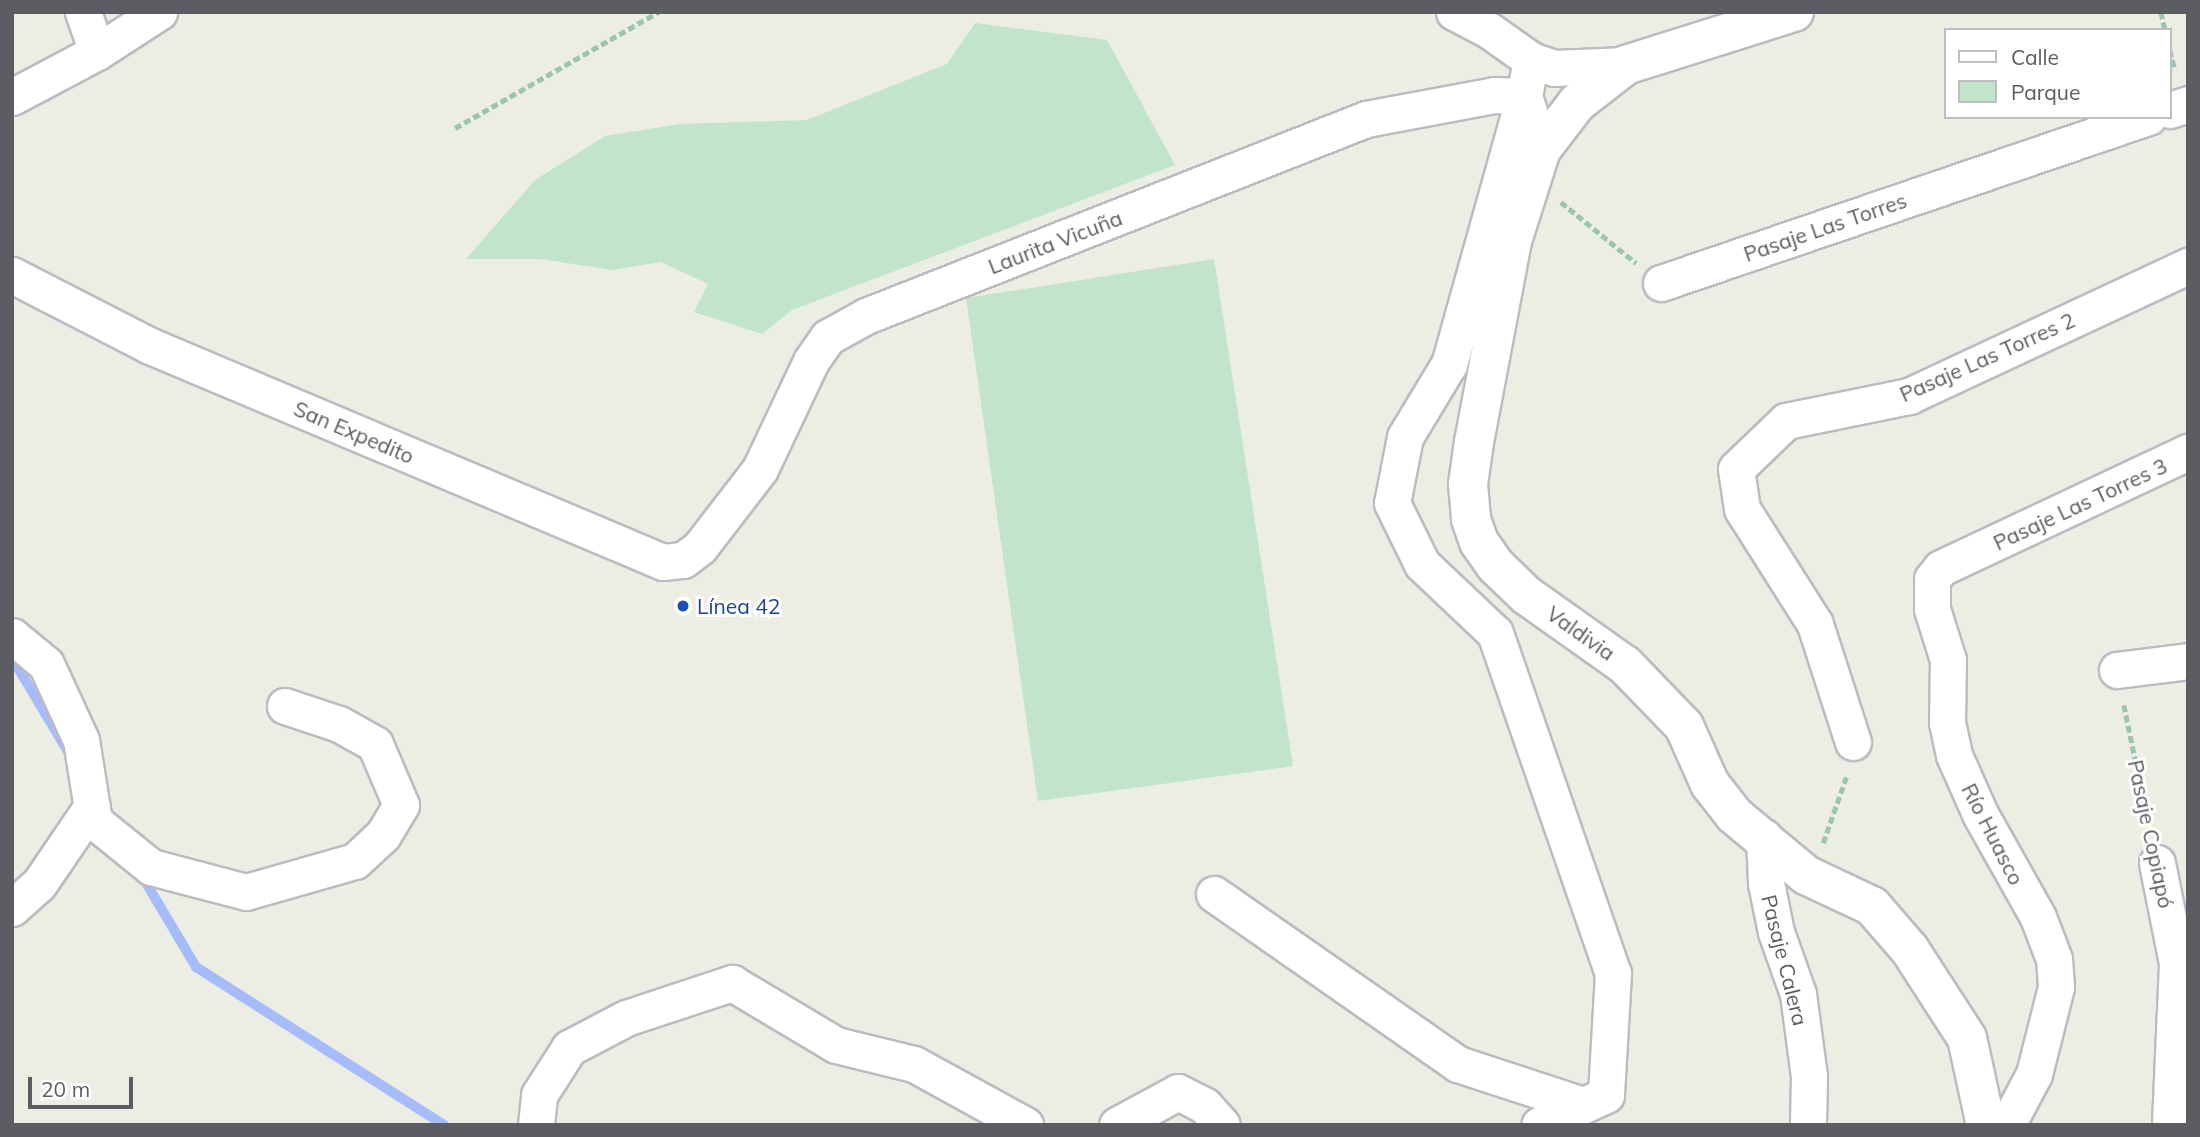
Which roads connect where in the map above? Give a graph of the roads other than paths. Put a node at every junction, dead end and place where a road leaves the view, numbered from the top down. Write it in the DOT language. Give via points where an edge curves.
graph roads {
  1 [pos="83,12"];
  2 [pos="159,12"];
  3 [pos="1454,12"];
  4 [pos="1794,12"];
  5 [pos="97,52"];
  6 [pos="1531,60"];
  7 [pos="1626,65"];
  8 [pos="1524,96"];
  9 [pos="12,97"];
  10 [pos="2142,119"];
  11 [pos="1536,164"];
  12 [pos="2188,266"];
  13 [pos="12,275"];
  14 [pos="1661,283"];
  15 [pos="2188,452"];
  16 [pos="700,547"];
  17 [pos="1972,555"];
  18 [pos="12,636"];
  19 [pos="2188,661"];
  20 [pos="2117,670"];
  21 [pos="285,706"];
  22 [pos="1853,742"];
  23 [pos="92,806"];
  24 [pos="1764,838"];
  25 [pos="2157,863"];
  26 [pos="1213,894"];
  27 [pos="12,908"];
  28 [pos="1594,1100"];
  29 [pos="536,1125"];
  30 [pos="1025,1125"];
  31 [pos="1117,1125"];
  32 [pos="1222,1125"];
  33 [pos="1539,1125"];
  34 [pos="1808,1125"];
  35 [pos="1986,1125"];
  36 [pos="2007,1125"];
  37 [pos="2169,1125"];
  1 -- 5 [label="street"];
  2 -- 5 [label="street"];
  3 -- 6 [label="street"];
  4 -- 7 [label="street"];
  5 -- 9 [label="street"];
  6 -- 7 [label="street" via="1554,68"];
  6 -- 8 [label="street"];
  7 -- 11 [label="street, Valdivia" via="1577,103"];
  8 -- 11 [label="street"];
  8 -- 16 [label="street, Laurita Vicuña" via="1494,95 1366,120 847,326 828,337 811,361 760,469"];
  8 -- 28 [label="street" via="1449,364 1405,438 1392,503 1422,564 1495,633 1613,974"];
  10 -- 14 [label="street, Pasaje Las Torres"];
  11 -- 24 [label="street, Valdivia" via="1513,241 1474,442 1468,484 1471,519 1479,542 1496,566 1526,595 1598,643 1647,685 1684,726 1710,784 1734,815"];
  12 -- 22 [label="street, Pasaje Las Torres 2" via="1909,396 1786,421 1736,469 1742,509 1815,624"];
  13 -- 16 [label="street, San Expedito" via="148,345 663,562 683,560"];
  15 -- 17 [label="street, Pasaje Las Torres 3"];
  17 -- 36 [label="street, Río Huasco" via="1941,568 1932,579 1932,610 1948,660 1947,723 1954,755 1981,816 2038,917 2054,959 2056,987 2034,1074"];
  18 -- 23 [label="street" via="46,664 81,740"];
  19 -- 20 [label="street"];
  21 -- 23 [label="street" via="340,724 375,744 391,778 401,805 383,835 355,860 246,892 151,867 94,821"];
  23 -- 27 [label="street" via="39,884"];
  24 -- 34 [label="street, Pasaje Calera" via="1774,919 1798,994 1809,1076"];
  24 -- 35 [label="street, Valdivia" via="1809,876 1872,906 1910,950 1967,1038"];
  25 -- 37 [label="street, Pasaje Copiapó" via="2177,962"];
  26 -- 28 [label="street" via="1458,1064"];
  28 -- 33 [label="street"];
  29 -- 30 [label="street" via="539,1095 569,1048 626,1018 732,983 836,1045 914,1064"];
  31 -- 32 [label="street" via="1178,1092 1205,1106"];
}
